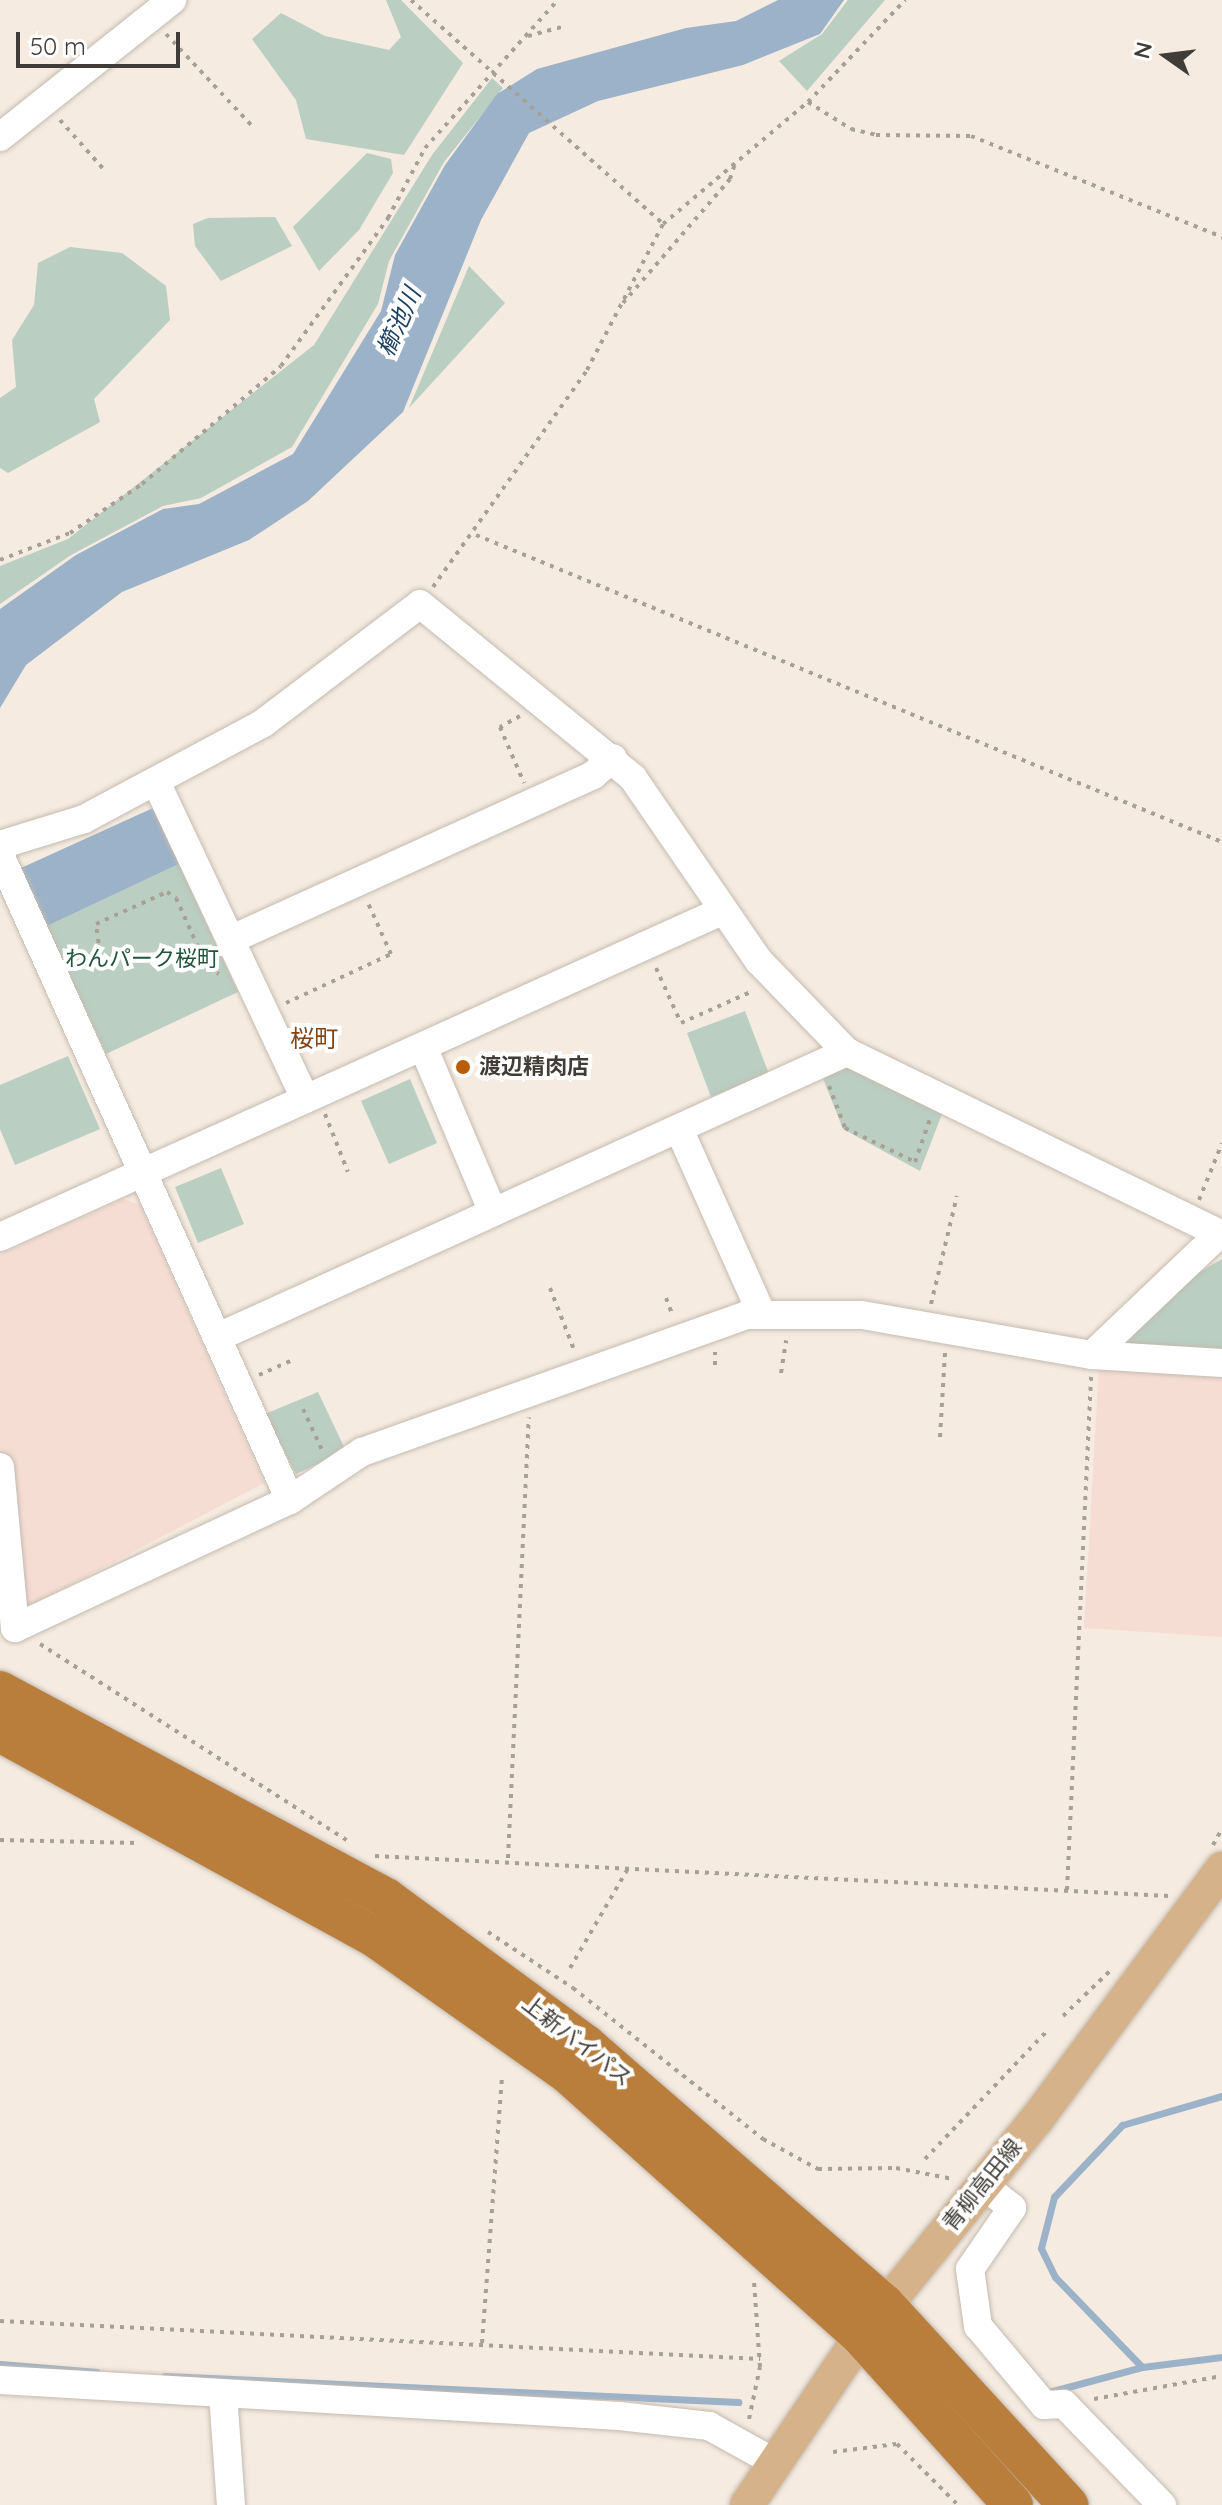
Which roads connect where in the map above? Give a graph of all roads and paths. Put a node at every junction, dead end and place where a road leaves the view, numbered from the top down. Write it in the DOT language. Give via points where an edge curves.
graph roads {
  1 [pos="172,0"];
  2 [pos="411,0"];
  3 [pos="558,0"];
  4 [pos="905,0"];
  5 [pos="151,18"];
  6 [pos="566,26"];
  7 [pos="525,36"];
  8 [pos="495,69"];
  9 [pos="808,102"];
  10 [pos="44,103"];
  11 [pos="252,126"];
  12 [pos="0,137"];
  13 [pos="737,159"];
  14 [pos="106,172"];
  15 [pos="663,224"];
  16 [pos="1222,237"];
  17 [pos="621,304"];
  18 [pos="476,535"];
  19 [pos="0,560"];
  20 [pos="420,604"];
  21 [pos="547,703"];
  22 [pos="613,758"];
  23 [pos="157,784"];
  24 [pos="532,802"];
  25 [pos="1222,842"];
  26 [pos="0,845"];
  27 [pos="0,855"];
  28 [pos="359,882"];
  29 [pos="722,911"];
  30 [pos="646,946"];
  31 [pos="238,951"];
  32 [pos="54,975"];
  33 [pos="778,980"];
  34 [pos="266,1013"];
  35 [pos="424,1049"];
  36 [pos="835,1057"];
  37 [pos="939,1094"];
  38 [pos="311,1096"];
  39 [pos="679,1129"];
  40 [pos="1222,1143"];
  41 [pos="142,1171"];
  42 [pos="348,1172"];
  43 [pos="1205,1186"];
  44 [pos="957,1196"];
  45 [pos="493,1212"];
  46 [pos="1220,1235"];
  47 [pos="0,1237"];
  48 [pos="550,1288"];
  49 [pos="761,1312"];
  50 [pos="936,1328"];
  51 [pos="218,1337"];
  52 [pos="1092,1355"];
  53 [pos="293,1360"];
  54 [pos="1222,1363"];
  55 [pos="583,1372"];
  56 [pos="239,1384"];
  57 [pos="303,1409"];
  58 [pos="529,1416"];
  59 [pos="940,1437"];
  60 [pos="0,1467"];
  61 [pos="332,1472"];
  62 [pos="290,1500"];
  63 [pos="15,1628"];
  64 [pos="0,1691"];
  65 [pos="0,1732"];
  66 [pos="0,1840"];
  67 [pos="149,1843"];
  68 [pos="372,1856"];
  69 [pos="508,1858"];
  70 [pos="385,1864"];
  71 [pos="630,1865"];
  72 [pos="1222,1869"];
  73 [pos="1067,1890"];
  74 [pos="1201,1898"];
  75 [pos="473,1922"];
  76 [pos="570,1968"];
  77 [pos="1046,2032"];
  78 [pos="502,2076"];
  79 [pos="925,2159"];
  80 [pos="983,2185"];
  81 [pos="748,2271"];
  82 [pos="884,2304"];
  83 [pos="0,2321"];
  84 [pos="861,2336"];
  85 [pos="482,2343"];
  86 [pos="760,2359"];
  87 [pos="1222,2376"];
  88 [pos="0,2380"];
  89 [pos="223,2394"];
  90 [pos="1064,2404"];
  91 [pos="739,2441"];
  92 [pos="833,2452"];
  93 [pos="774,2462"];
  94 [pos="231,2505"];
  95 [pos="747,2505"];
  96 [pos="958,2505"];
  97 [pos="1013,2505"];
  98 [pos="1068,2505"];
  99 [pos="1162,2505"];
  1 -- 5 [label="street"];
  2 -- 8 [label="path"];
  3 -- 7 [label="path"];
  4 -- 9 [label="path"];
  5 -- 10 [label="street"];
  5 -- 11 [label="path"];
  6 -- 7 [label="path"];
  7 -- 8 [label="path"];
  8 -- 15 [label="path"];
  8 -- 19 [label="path" via="425,148 388,218 281,366 142,484 70,533"];
  9 -- 13 [label="path"];
  9 -- 16 [label="path" via="851,129 876,135 971,136"];
  10 -- 12 [label="street"];
  10 -- 14 [label="path"];
  13 -- 15 [label="path"];
  13 -- 17 [label="path" via="730,179"];
  15 -- 17 [label="path"];
  17 -- 18 [label="path" via="587,370"];
  18 -- 20 [label="path"];
  18 -- 25 [label="path"];
  20 -- 21 [label="street"];
  20 -- 23 [label="street" via="262,724"];
  21 -- 22 [label="street"];
  21 -- 24 [label="path" via="500,727"];
  22 -- 24 [label="street"];
  22 -- 29 [label="street"];
  23 -- 26 [label="street" via="84,819"];
  23 -- 31 [label="street"];
  24 -- 28 [label="street"];
  27 -- 32 [label="street"];
  28 -- 31 [label="street"];
  28 -- 34 [label="path" via="391,954"];
  29 -- 30 [label="street"];
  29 -- 33 [label="street"];
  30 -- 33 [label="path" via="681,1023"];
  30 -- 35 [label="street"];
  31 -- 32 [label="path" via="213,974 167,892 96,924 100,953"];
  31 -- 34 [label="street"];
  32 -- 41 [label="street"];
  33 -- 36 [label="street"];
  34 -- 38 [label="street"];
  35 -- 38 [label="street"];
  35 -- 45 [label="street"];
  36 -- 37 [label="street"];
  36 -- 37 [label="path" via="845,1128 915,1162"];
  36 -- 39 [label="street"];
  37 -- 46 [label="street"];
  38 -- 41 [label="street"];
  38 -- 42 [label="path"];
  39 -- 45 [label="street"];
  39 -- 49 [label="street"];
  40 -- 43 [label="path"];
  41 -- 47 [label="street"];
  41 -- 51 [label="street"];
  44 -- 50 [label="path"];
  45 -- 51 [label="street"];
  46 -- 52 [label="street"];
  48 -- 55 [label="path"];
  49 -- 50 [label="street" via="803,1310"];
  49 -- 55 [label="street"];
  50 -- 52 [label="street"];
  50 -- 59 [label="path"];
  51 -- 56 [label="street"];
  52 -- 54 [label="street"];
  52 -- 73 [label="path"];
  53 -- 56 [label="path"];
  55 -- 61 [label="street" via="362,1452"];
  56 -- 62 [label="street"];
  57 -- 61 [label="path"];
  58 -- 69 [label="path"];
  60 -- 63 [label="street"];
  61 -- 62 [label="street"];
  62 -- 63 [label="street"];
  63 -- 68 [label="path"];
  64 -- 82 [label="highway, 上新バイパス" via="386,1898 586,2045"];
  65 -- 84 [label="highway, 上新バイパス" via="373,1936 566,2072"];
  66 -- 67 [label="path"];
  68 -- 69 [label="path"];
  68 -- 70 [label="path"];
  69 -- 71 [label="path"];
  71 -- 73 [label="path"];
  71 -- 76 [label="path"];
  72 -- 74 [label="main road, 青柳高田線"];
  73 -- 74 [label="path"];
  74 -- 80 [label="main road, 青柳高田線"];
  75 -- 80 [label="path" via="573,1988 763,2139 818,2169 896,2168"];
  77 -- 79 [label="path"];
  78 -- 85 [label="path"];
  80 -- 82 [label="main road, 青柳高田線"];
  80 -- 90 [label="street" via="1012,2208 970,2269 978,2326 1044,2405"];
  81 -- 86 [label="path" via="757,2287"];
  82 -- 84 [label="main road, 青柳高田線"];
  82 -- 98 [label="highway, 上新バイパス"];
  83 -- 85 [label="path"];
  84 -- 93 [label="main road, 青柳高田線"];
  84 -- 97 [label="highway, 上新バイパス"];
  85 -- 86 [label="path"];
  86 -- 91 [label="path" via="759,2392"];
  87 -- 90 [label="path"];
  88 -- 89 [label="street"];
  89 -- 91 [label="street" via="619,2416 709,2426"];
  89 -- 94 [label="street"];
  90 -- 99 [label="street"];
  91 -- 93 [label="street"];
  92 -- 96 [label="path" via="897,2444"];
  93 -- 95 [label="main road, 青柳高田線"];
}
